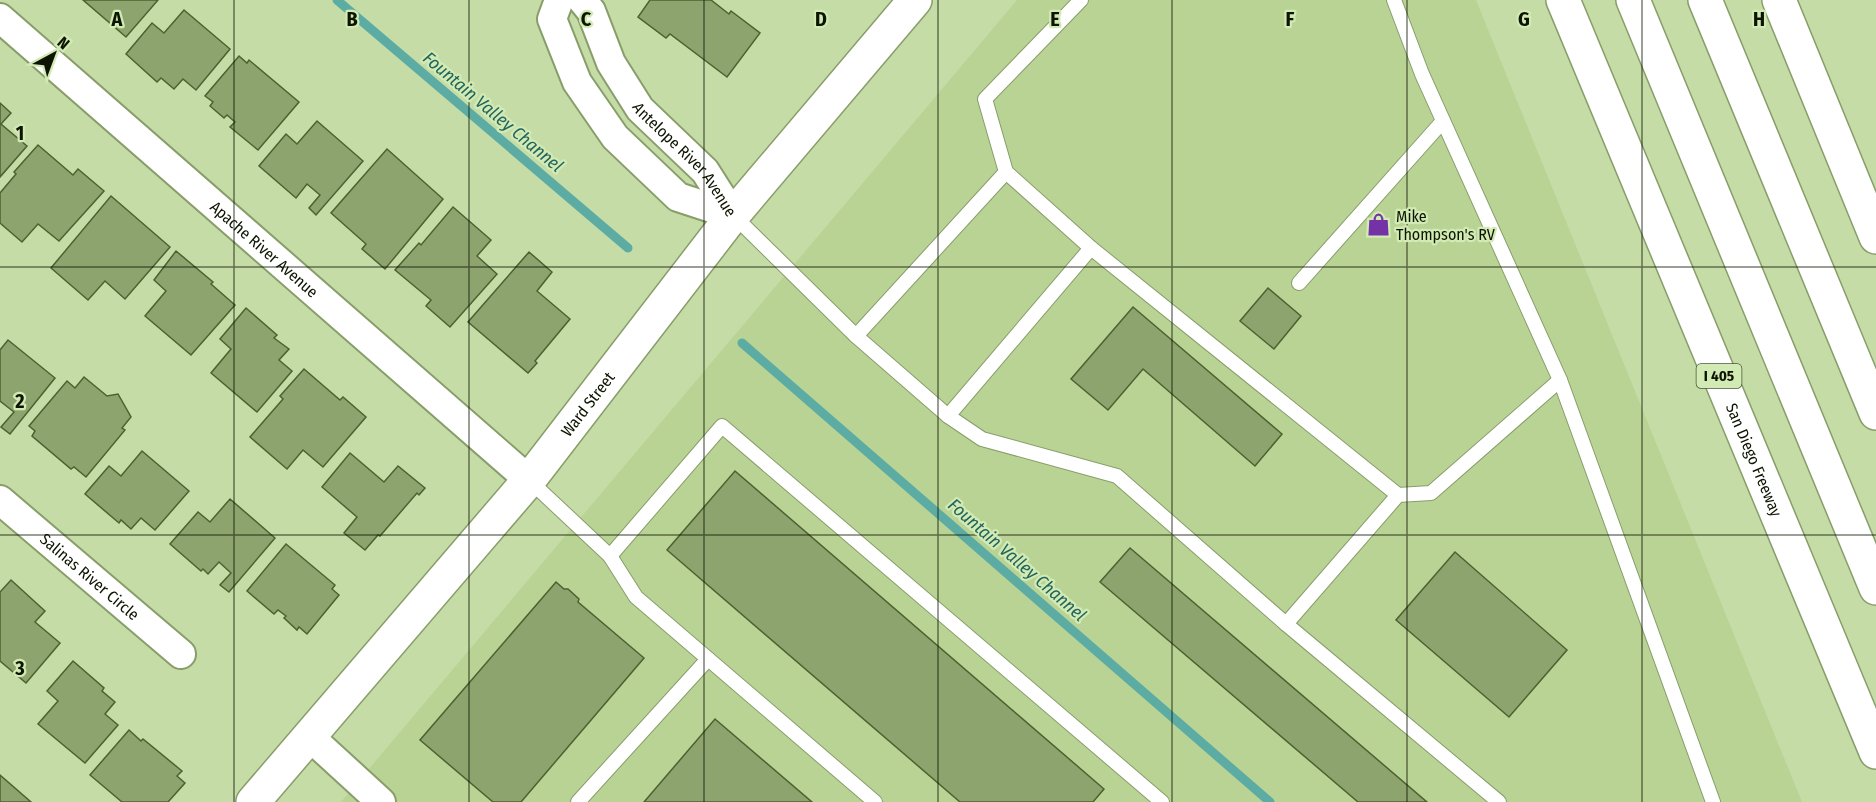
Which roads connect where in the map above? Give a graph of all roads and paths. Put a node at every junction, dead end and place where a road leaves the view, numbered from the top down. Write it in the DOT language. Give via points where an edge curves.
graph roads {
  1 [pos="559,0"];
  2 [pos="582,0"];
  3 [pos="915,0"];
  4 [pos="1081,0"];
  5 [pos="1394,0"];
  6 [pos="1563,0"];
  7 [pos="1633,0"];
  8 [pos="1705,0"];
  9 [pos="1779,0"];
  10 [pos="0,18"];
  11 [pos="1443,121"];
  12 [pos="1006,172"];
  13 [pos="733,215"];
  14 [pos="1876,237"];
  15 [pos="1091,248"];
  16 [pos="1299,283"];
  17 [pos="856,336"];
  18 [pos="1560,380"];
  19 [pos="1876,413"];
  20 [pos="948,416"];
  21 [pos="529,480"];
  22 [pos="1398,495"];
  23 [pos="0,500"];
  24 [pos="610,556"];
  25 [pos="1876,588"];
  26 [pos="1286,624"];
  27 [pos="181,654"];
  28 [pos="708,659"];
  29 [pos="310,737"];
  30 [pos="1876,752"];
  31 [pos="253,802"];
  32 [pos="381,802"];
  33 [pos="578,802"];
  34 [pos="875,802"];
  35 [pos="1162,802"];
  36 [pos="1499,802"];
  37 [pos="1713,802"];
  1 -- 13 [label="street, Antelope River Avenue" via="552,19 578,82 615,137 678,197"];
  2 -- 13 [label="street, Antelope River Avenue" via="591,11 611,63 640,109 705,171"];
  3 -- 13 [label="main road, Ward Street"];
  4 -- 12 [label="lane" via="985,99"];
  5 -- 11 [label="lane"];
  6 -- 30 [label="main road, San Diego Freeway / I 405"];
  7 -- 25 [label="main road"];
  8 -- 19 [label="main road"];
  9 -- 14 [label="main road"];
  10 -- 21 [label="street, Apache River Avenue"];
  11 -- 16 [label="lane"];
  11 -- 18 [label="lane"];
  12 -- 15 [label="lane"];
  12 -- 17 [label="lane"];
  13 -- 17 [label="lane"];
  13 -- 21 [label="main road, Ward Street"];
  15 -- 20 [label="lane"];
  15 -- 22 [label="lane"];
  17 -- 20 [label="lane"];
  18 -- 22 [label="lane" via="1431,493"];
  18 -- 37 [label="lane"];
  20 -- 26 [label="lane" via="982,439 1117,476"];
  21 -- 24 [label="lane"];
  21 -- 29 [label="main road, Ward Street"];
  22 -- 26 [label="lane"];
  23 -- 27 [label="street, Salinas River Circle"];
  24 -- 28 [label="lane" via="636,597"];
  24 -- 35 [label="lane" via="722,426"];
  26 -- 36 [label="lane"];
  28 -- 33 [label="lane"];
  28 -- 34 [label="lane"];
  29 -- 31 [label="main road, Ward Street"];
  29 -- 32 [label="street"];
}
